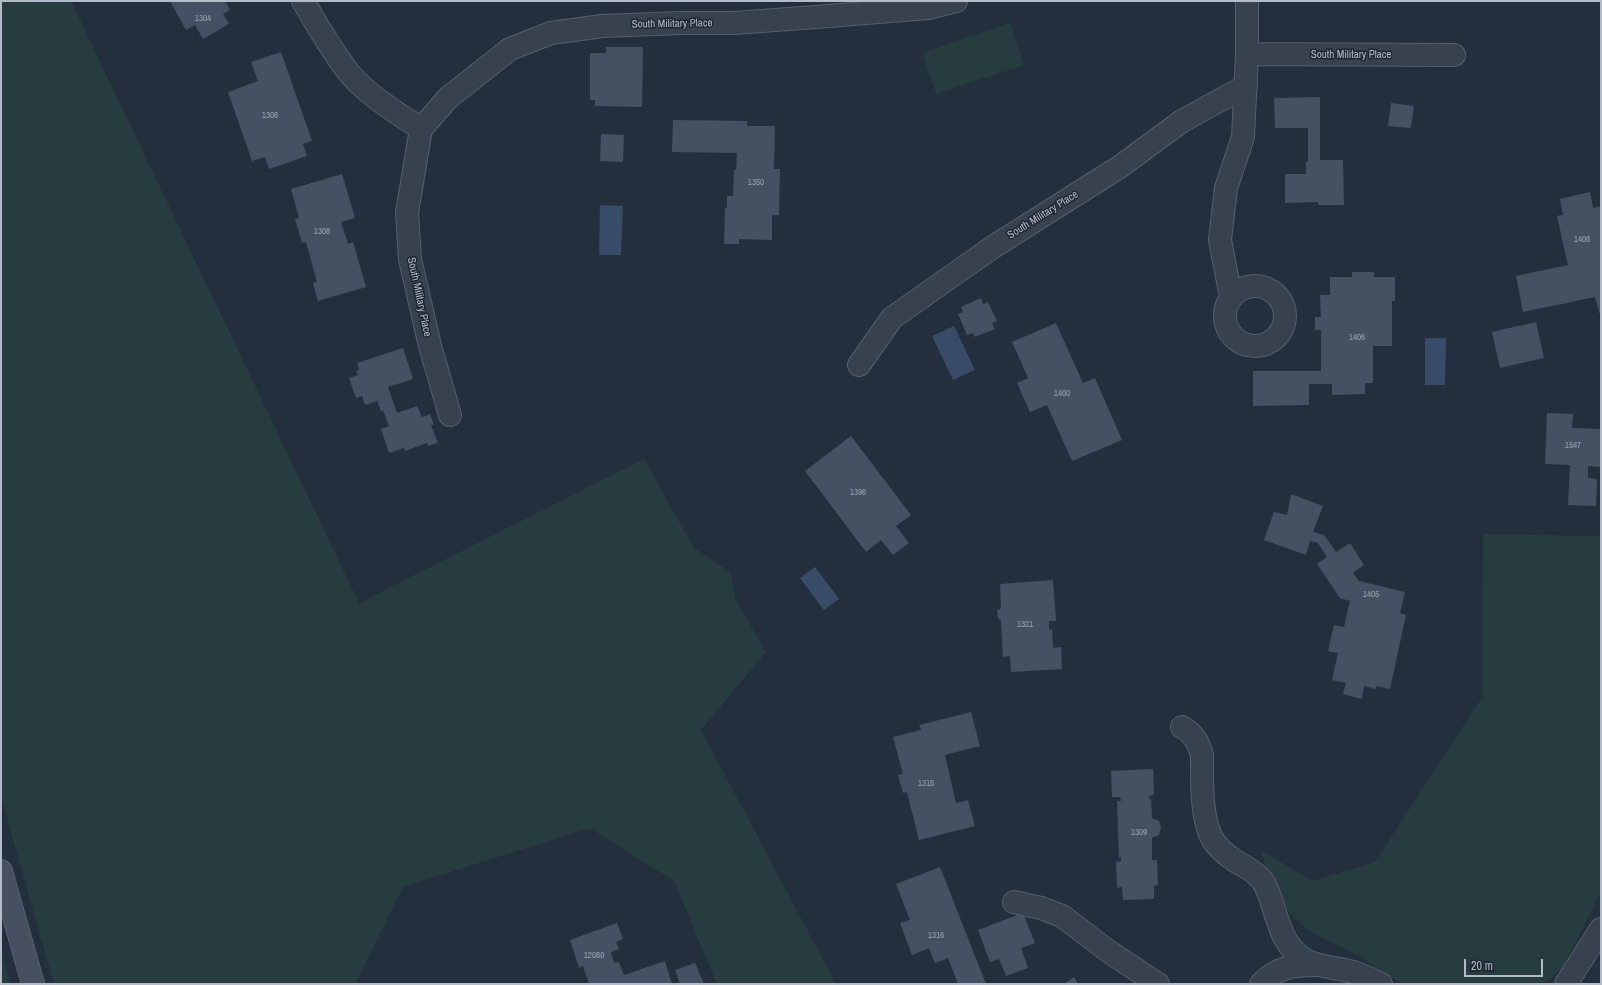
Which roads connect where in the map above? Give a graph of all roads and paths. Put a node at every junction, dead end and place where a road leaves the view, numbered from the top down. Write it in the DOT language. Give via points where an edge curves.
graph roads {
  1 [pos="303,1"];
  2 [pos="956,1"];
  3 [pos="1247,1"];
  4 [pos="1247,54"];
  5 [pos="1454,55"];
  6 [pos="1246,86"];
  7 [pos="421,129"];
  8 [pos="1231,297"];
  9 [pos="859,365"];
  10 [pos="450,415"];
  11 [pos="1182,727"];
  12 [pos="1,871"];
  13 [pos="1014,902"];
  14 [pos="1601,929"];
  15 [pos="1316,965"];
  16 [pos="33,984"];
  17 [pos="1158,984"];
  18 [pos="1261,984"];
  19 [pos="1381,984"];
  20 [pos="1566,984"];
  1 -- 7 [label="street" via="328,44 351,76 383,104"];
  2 -- 7 [label="street, South Military Place" via="928,8 816,17 734,23 602,26 551,33 510,49 448,98"];
  3 -- 4 [label="street"];
  4 -- 5 [label="street, South Military Place"];
  4 -- 6 [label="street"];
  6 -- 8 [label="street" via="1243,137 1226,188 1220,240"];
  6 -- 9 [label="street, South Military Place" via="1182,121 1121,166 993,247 892,318"];
  7 -- 10 [label="street, South Military Place" via="407,213 410,259 430,346"];
  11 -- 15 [label="street" via="1192,734 1200,747 1205,812 1212,838 1233,860 1260,878 1284,935 1296,953"];
  12 -- 16 [label="main road"];
  13 -- 17 [label="street" via="1062,916"];
  14 -- 20 [label="street"];
  15 -- 18 [label="street" via="1286,967 1273,973"];
  15 -- 19 [label="street" via="1356,972"];
}
